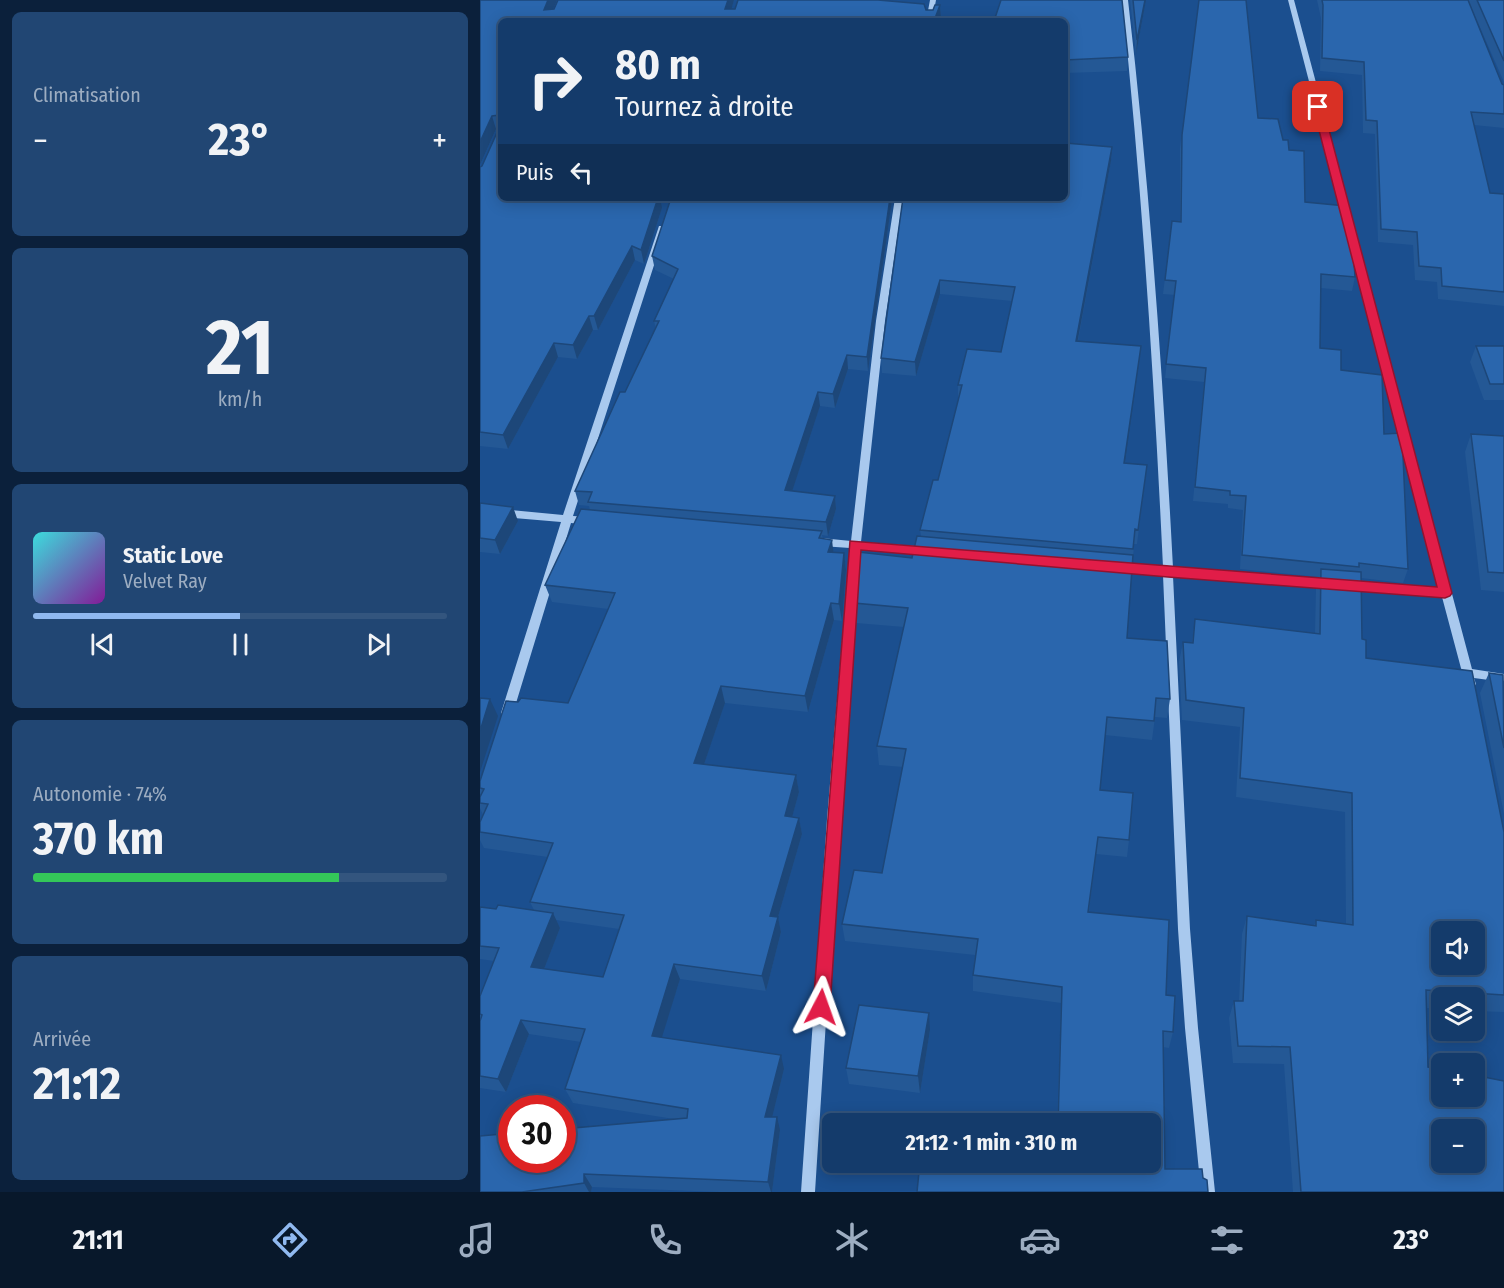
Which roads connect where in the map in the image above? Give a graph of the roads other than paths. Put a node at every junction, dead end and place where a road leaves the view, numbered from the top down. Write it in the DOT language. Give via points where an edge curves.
graph roads {
  1 [pos="933,0"];
  2 [pos="1125,0"];
  3 [pos="1291,0"];
  4 [pos="930,18"];
  5 [pos="899,201"];
  6 [pos="665,217"];
  7 [pos="480,511"];
  8 [pos="567,519"];
  9 [pos="601,522"];
  10 [pos="809,540"];
  11 [pos="855,545"];
  12 [pos="936,552"];
  13 [pos="1110,567"];
  14 [pos="1168,572"];
  15 [pos="1445,593"];
  16 [pos="1468,673"];
  17 [pos="1504,678"];
  18 [pos="1472,697"];
  19 [pos="504,721"];
  20 [pos="808,1192"];
  21 [pos="1208,1192"];
  1 -- 4 [label="street"];
  2 -- 14 [label="street" via="1140,120"];
  3 -- 15 [label="street"];
  5 -- 11 [label="street"];
  6 -- 8 [label="street"];
  7 -- 8 [label="street"];
  8 -- 9 [label="street"];
  8 -- 19 [label="street"];
  10 -- 11 [label="street"];
  11 -- 12 [label="street"];
  11 -- 20 [label="street"];
  13 -- 14 [label="street"];
  14 -- 15 [label="street"];
  14 -- 21 [label="street" via="1185,932"];
  15 -- 16 [label="street"];
  16 -- 17 [label="street"];
  16 -- 18 [label="street"];
}
